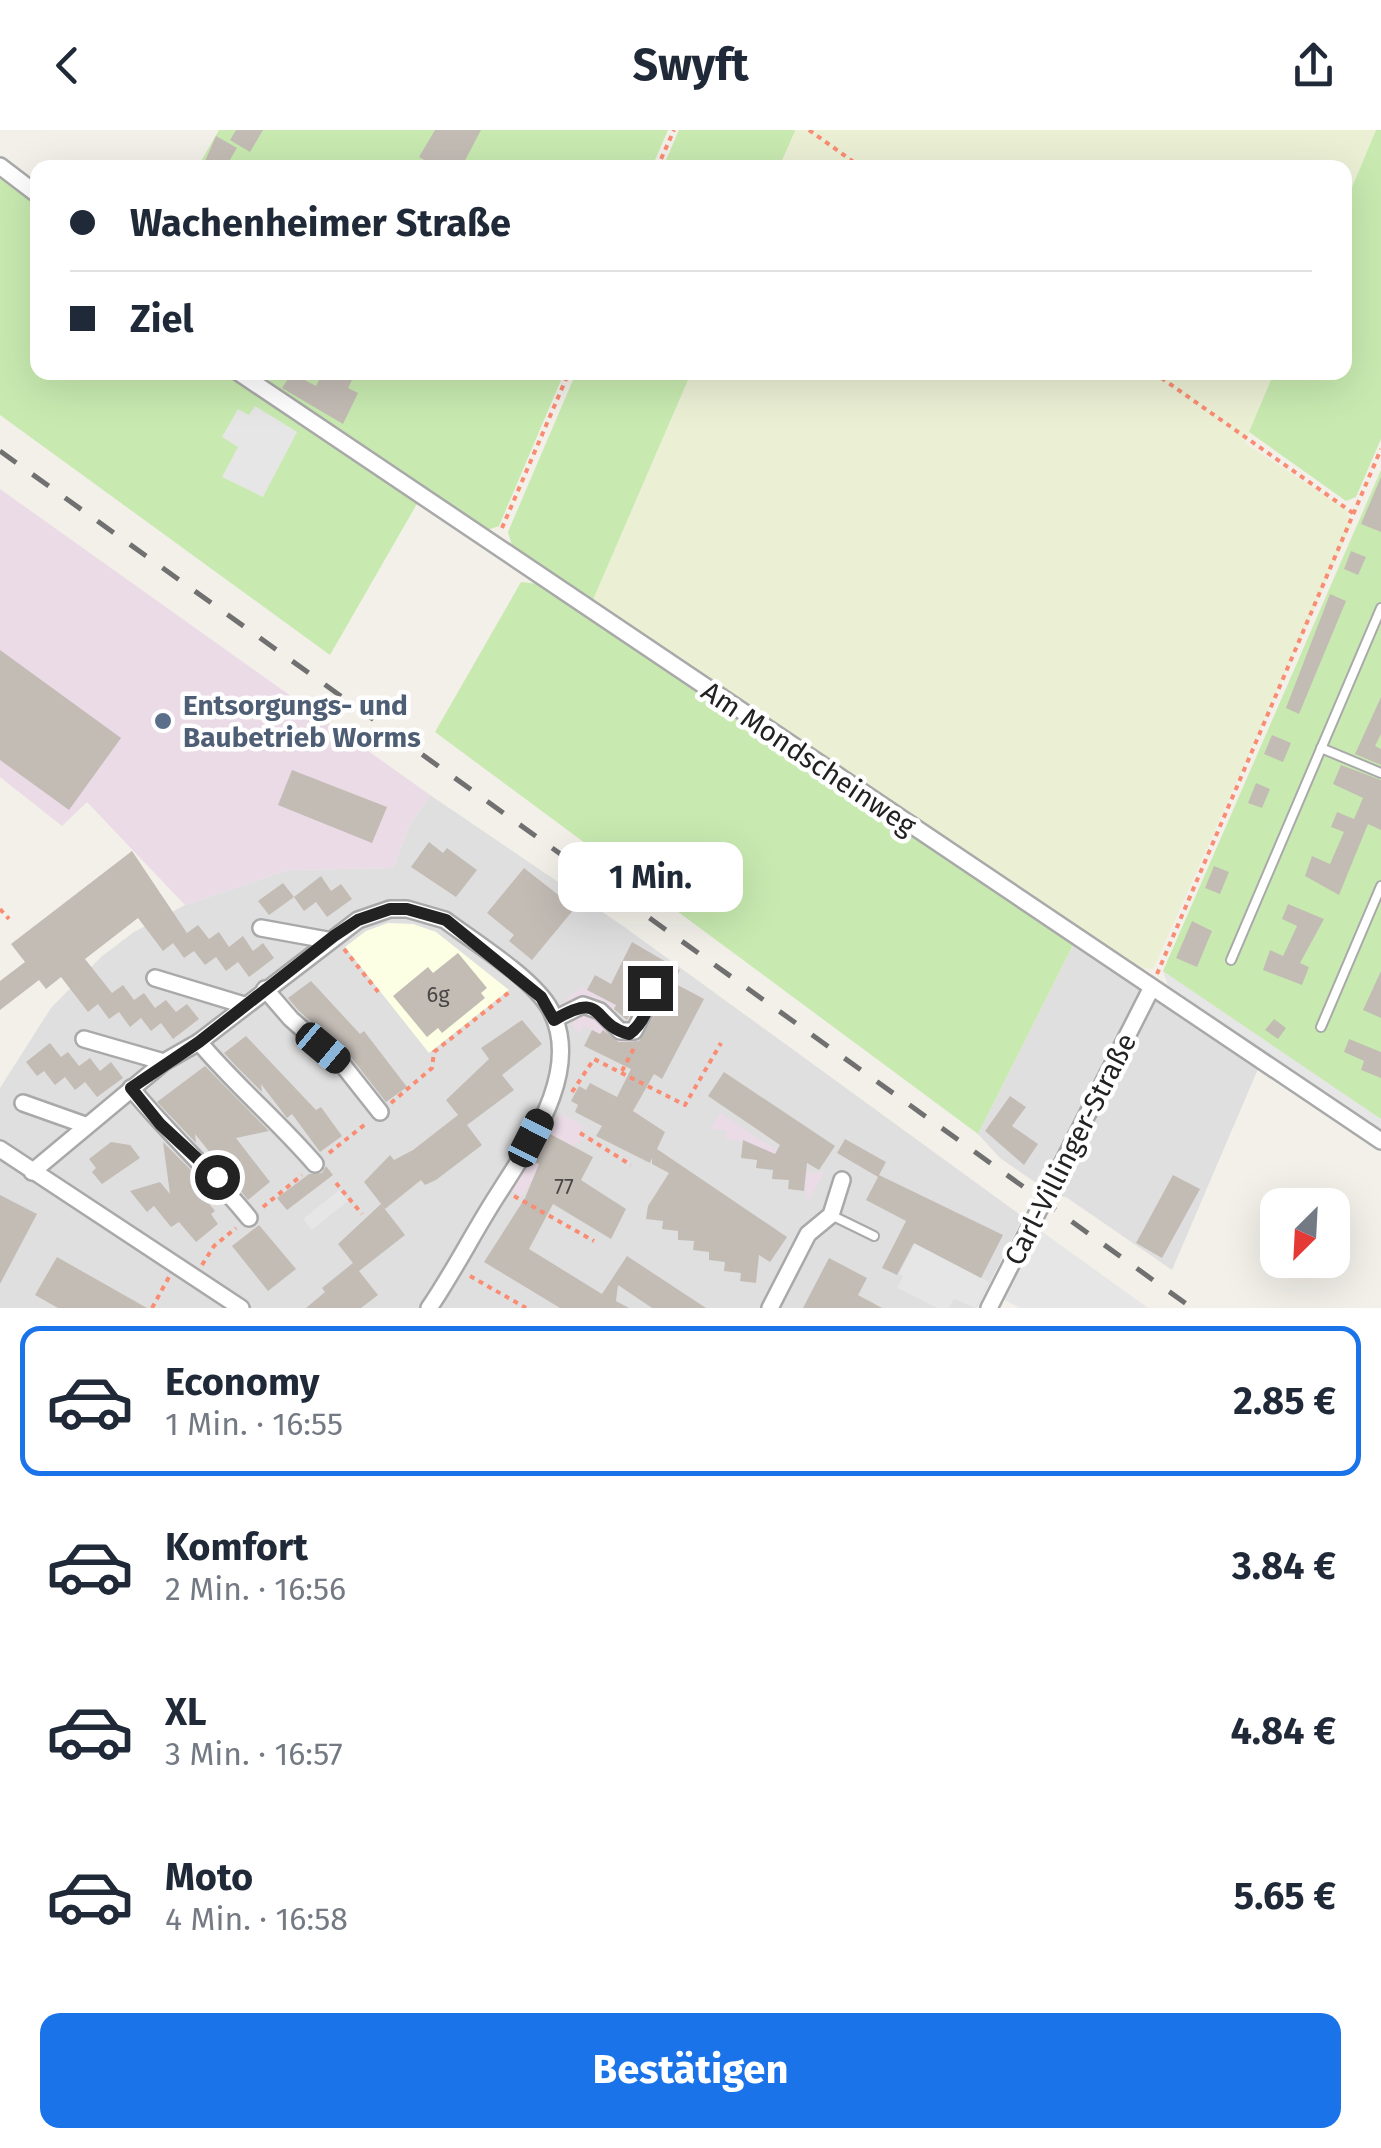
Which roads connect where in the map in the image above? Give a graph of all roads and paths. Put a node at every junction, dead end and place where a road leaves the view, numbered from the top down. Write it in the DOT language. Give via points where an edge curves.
graph roads {
  1 [pos="674,130"];
  2 [pos="809,130"];
  3 [pos="661,160"];
  4 [pos="851,160"];
  5 [pos="0,166"];
  6 [pos="30,189"];
  7 [pos="250,380"];
  8 [pos="566,380"];
  9 [pos="1165,380"];
  10 [pos="1381,449"];
  11 [pos="1352,512"];
  12 [pos="494,546"];
  13 [pos="1381,608"];
  14 [pos="1322,748"];
  15 [pos="1381,773"];
  16 [pos="1381,886"];
  17 [pos="0,909"];
  18 [pos="9,919"];
  19 [pos="260,928"];
  20 [pos="330,938"];
  21 [pos="1231,960"];
  22 [pos="155,978"];
  23 [pos="638,979"];
  24 [pos="523,981"];
  25 [pos="265,988"];
  26 [pos="1151,989"];
  27 [pos="378,992"];
  28 [pos="244,1005"];
  29 [pos="554,1020"];
  30 [pos="1321,1026"];
  31 [pos="84,1039"];
  32 [pos="199,1042"];
  33 [pos="721,1043"];
  34 [pos="164,1062"];
  35 [pos="131,1088"];
  36 [pos="569,1098"];
  37 [pos="23,1103"];
  38 [pos="380,1112"];
  39 [pos="85,1124"];
  40 [pos="580,1133"];
  41 [pos="1381,1142"];
  42 [pos="0,1149"];
  43 [pos="314,1164"];
  44 [pos="631,1165"];
  45 [pos="32,1172"];
  46 [pos="842,1180"];
  47 [pos="336,1182"];
  48 [pos="500,1190"];
  49 [pos="362,1214"];
  50 [pos="831,1215"];
  51 [pos="249,1218"];
  52 [pos="874,1236"];
  53 [pos="594,1241"];
  54 [pos="176,1266"];
  55 [pos="458,1268"];
  56 [pos="194,1277"];
  57 [pos="152,1308"];
  58 [pos="241,1308"];
  59 [pos="429,1308"];
  60 [pos="526,1308"];
  61 [pos="770,1308"];
  62 [pos="989,1308"];
  1 -- 3 [label="path"];
  2 -- 4 [label="path"];
  5 -- 6 [label="street"];
  7 -- 12 [label="street, Am Mondscheinweg"];
  8 -- 12 [label="path"];
  9 -- 11 [label="path"];
  10 -- 11 [label="path"];
  11 -- 26 [label="path"];
  12 -- 26 [label="street, Am Mondscheinweg"];
  13 -- 14 [label="lane"];
  14 -- 15 [label="lane"];
  14 -- 21 [label="lane"];
  16 -- 30 [label="lane"];
  17 -- 18 [label="path"];
  19 -- 20 [label="street"];
  20 -- 24 [label="street" via="390,909 429,914"];
  20 -- 25 [label="street"];
  20 -- 27 [label="path"];
  22 -- 28 [label="street"];
  23 -- 29 [label="street" via="651,998 629,1034 590,1006"];
  24 -- 29 [label="street"];
  24 -- 38 [label="path" via="434,1052 432,1068"];
  25 -- 28 [label="street"];
  25 -- 38 [label="street"];
  26 -- 41 [label="street, Am Mondscheinweg"];
  26 -- 62 [label="street, Carl-Villinger-Straße"];
  28 -- 32 [label="street"];
  29 -- 48 [label="street" via="560,1049 554,1090"];
  31 -- 34 [label="street"];
  32 -- 34 [label="street"];
  32 -- 43 [label="street"];
  33 -- 36 [label="path" via="685,1104 594,1059"];
  34 -- 35 [label="street"];
  35 -- 39 [label="street"];
  35 -- 51 [label="street"];
  37 -- 39 [label="street"];
  38 -- 43 [label="path"];
  39 -- 45 [label="street"];
  40 -- 44 [label="path"];
  42 -- 45 [label="street"];
  43 -- 51 [label="path"];
  45 -- 54 [label="street"];
  46 -- 50 [label="street"];
  47 -- 49 [label="path"];
  48 -- 53 [label="path"];
  48 -- 55 [label="street"];
  50 -- 52 [label="lane"];
  50 -- 61 [label="street" via="808,1234"];
  51 -- 56 [label="path" via="214,1246"];
  54 -- 56 [label="street"];
  54 -- 57 [label="path"];
  55 -- 59 [label="street"];
  55 -- 60 [label="path"];
  56 -- 58 [label="street"];
}
